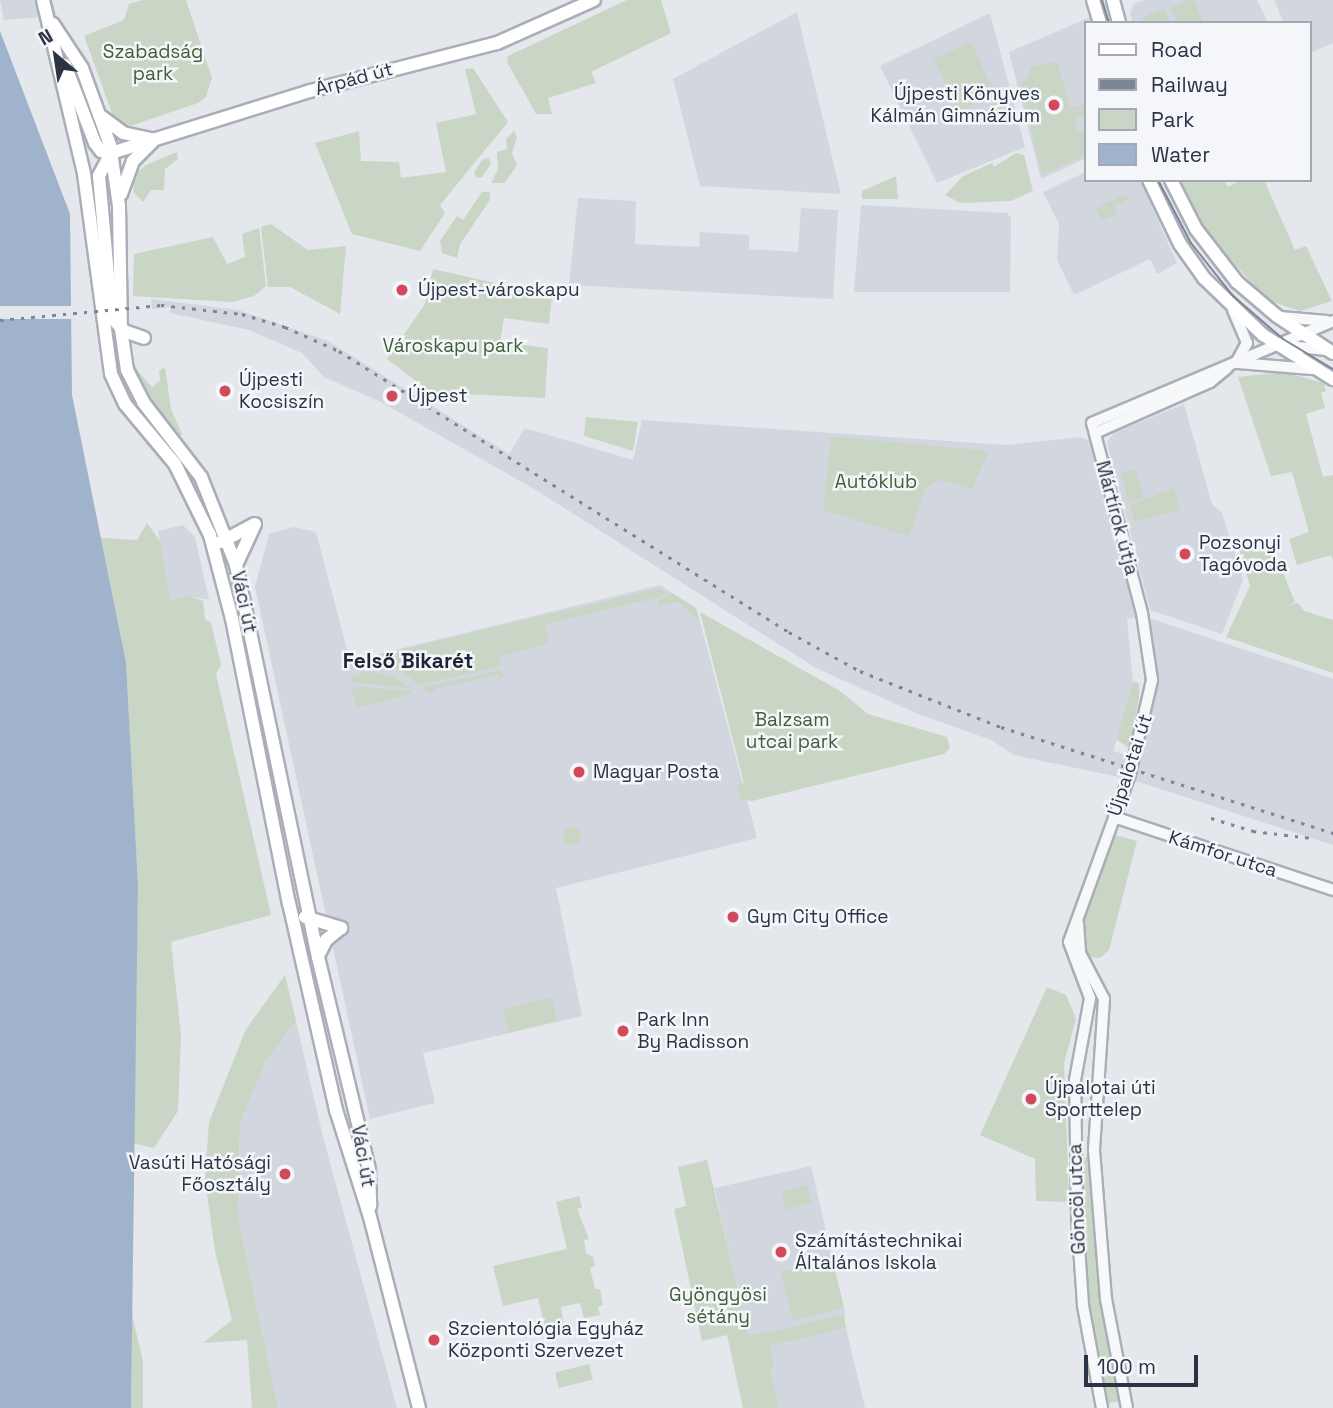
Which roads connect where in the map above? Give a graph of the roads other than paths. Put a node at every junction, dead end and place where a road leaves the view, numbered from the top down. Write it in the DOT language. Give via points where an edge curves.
graph roads {
  1 [pos="43,0"];
  2 [pos="594,0"];
  3 [pos="1093,0"];
  4 [pos="1113,0"];
  5 [pos="51,21"];
  6 [pos="1099,21"];
  7 [pos="1118,21"];
  8 [pos="54,43"];
  9 [pos="100,114"];
  10 [pos="154,139"];
  11 [pos="111,153"];
  12 [pos="84,174"];
  13 [pos="1150,182"];
  14 [pos="1172,182"];
  15 [pos="119,206"];
  16 [pos="101,226"];
  17 [pos="105,270"];
  18 [pos="101,300"];
  19 [pos="1230,306"];
  20 [pos="1277,316"];
  21 [pos="1333,321"];
  22 [pos="121,329"];
  23 [pos="1301,334"];
  24 [pos="1276,345"];
  25 [pos="1329,351"];
  26 [pos="124,357"];
  27 [pos="1232,365"];
  28 [pos="1312,369"];
  29 [pos="1333,379"];
  30 [pos="227,537"];
  31 [pos="216,555"];
  32 [pos="236,565"];
  33 [pos="1142,613"];
  34 [pos="1114,817"];
  35 [pos="1333,890"];
  36 [pos="289,903"];
  37 [pos="1079,913"];
  38 [pos="311,920"];
  39 [pos="301,955"];
  40 [pos="318,957"];
  41 [pos="1075,1138"];
  42 [pos="1094,1150"];
  43 [pos="1076,1163"];
  44 [pos="370,1217"];
  45 [pos="419,1408"];
  46 [pos="1102,1408"];
  47 [pos="1127,1408"];
  1 -- 5 [label="main road, Váci út"];
  2 -- 10 [label="main road, Árpád út" via="497,43 332,85"];
  3 -- 6 [label="main road"];
  4 -- 7 [label="main road"];
  5 -- 8 [label="main road, Váci út"];
  5 -- 9 [label="main road, Váci út" via="72,49"];
  8 -- 11 [label="main road" via="95,143 101,151"];
  8 -- 12 [label="main road, Váci út"];
  9 -- 10 [label="main road" via="122,133"];
  9 -- 11 [label="main road, Váci út"];
  10 -- 11 [label="main road, Árpád út"];
  10 -- 15 [label="main road" via="128,170"];
  11 -- 15 [label="main road, Váci út"];
  11 -- 16 [label="main road" via="99,176"];
  12 -- 16 [label="main road"];
  12 -- 18 [label="main road, Váci út"];
  13 -- 19 [label="main road" via="1180,244"];
  14 -- 20 [label="main road" via="1185,211 1222,264"];
  15 -- 22 [label="main road, Váci út"];
  16 -- 17 [label="main road"];
  17 -- 18 [label="main road"];
  17 -- 22 [label="main road" via="112,318"];
  18 -- 31 [label="main road, Váci út" via="116,387 190,488"];
  19 -- 24 [label="main road"];
  19 -- 27 [label="street" via="1247,342"];
  20 -- 21 [label="street"];
  20 -- 23 [label="main road"];
  21 -- 23 [label="street"];
  22 -- 26 [label="main road, Váci út"];
  22 -- 26 [label="main road" via="144,338"];
  23 -- 24 [label="street"];
  23 -- 25 [label="main road"];
  24 -- 25 [label="street"];
  24 -- 27 [label="street"];
  24 -- 28 [label="main road"];
  26 -- 30 [label="main road, Váci út" via="138,394 201,477"];
  27 -- 28 [label="street"];
  27 -- 33 [label="street, Mártírok útja" via="1210,382 1094,428"];
  28 -- 29 [label="main road"];
  30 -- 31 [label="main road"];
  30 -- 32 [label="main road, Váci út"];
  30 -- 32 [label="main road" via="255,524"];
  31 -- 36 [label="main road, Váci út"];
  32 -- 38 [label="main road, Váci út"];
  33 -- 34 [label="street, Újpalotai út" via="1152,694"];
  34 -- 35 [label="street, Kámfor utca"];
  34 -- 37 [label="street, Újpalotai út"];
  36 -- 38 [label="main road"];
  36 -- 39 [label="main road, Váci út"];
  37 -- 41 [label="street, Göncöl utca" via="1069,947 1090,998 1074,1080"];
  37 -- 42 [label="street, Göncöl utca" via="1079,948 1098,981 1104,1004 1097,1051"];
  38 -- 40 [label="main road, Váci út"];
  38 -- 40 [label="main road" via="341,928 326,940"];
  39 -- 40 [label="main road" via="304,939"];
  39 -- 44 [label="main road, Váci út" via="340,1129"];
  40 -- 44 [label="main road, Váci út" via="369,1170"];
  41 -- 42 [label="street" via="1079,1145"];
  41 -- 43 [label="street, Göncöl utca"];
  42 -- 43 [label="street"];
  42 -- 47 [label="street, Göncöl utca" via="1106,1299"];
  43 -- 46 [label="street, Göncöl utca" via="1083,1305"];
  44 -- 45 [label="main road, Váci út"];
}
